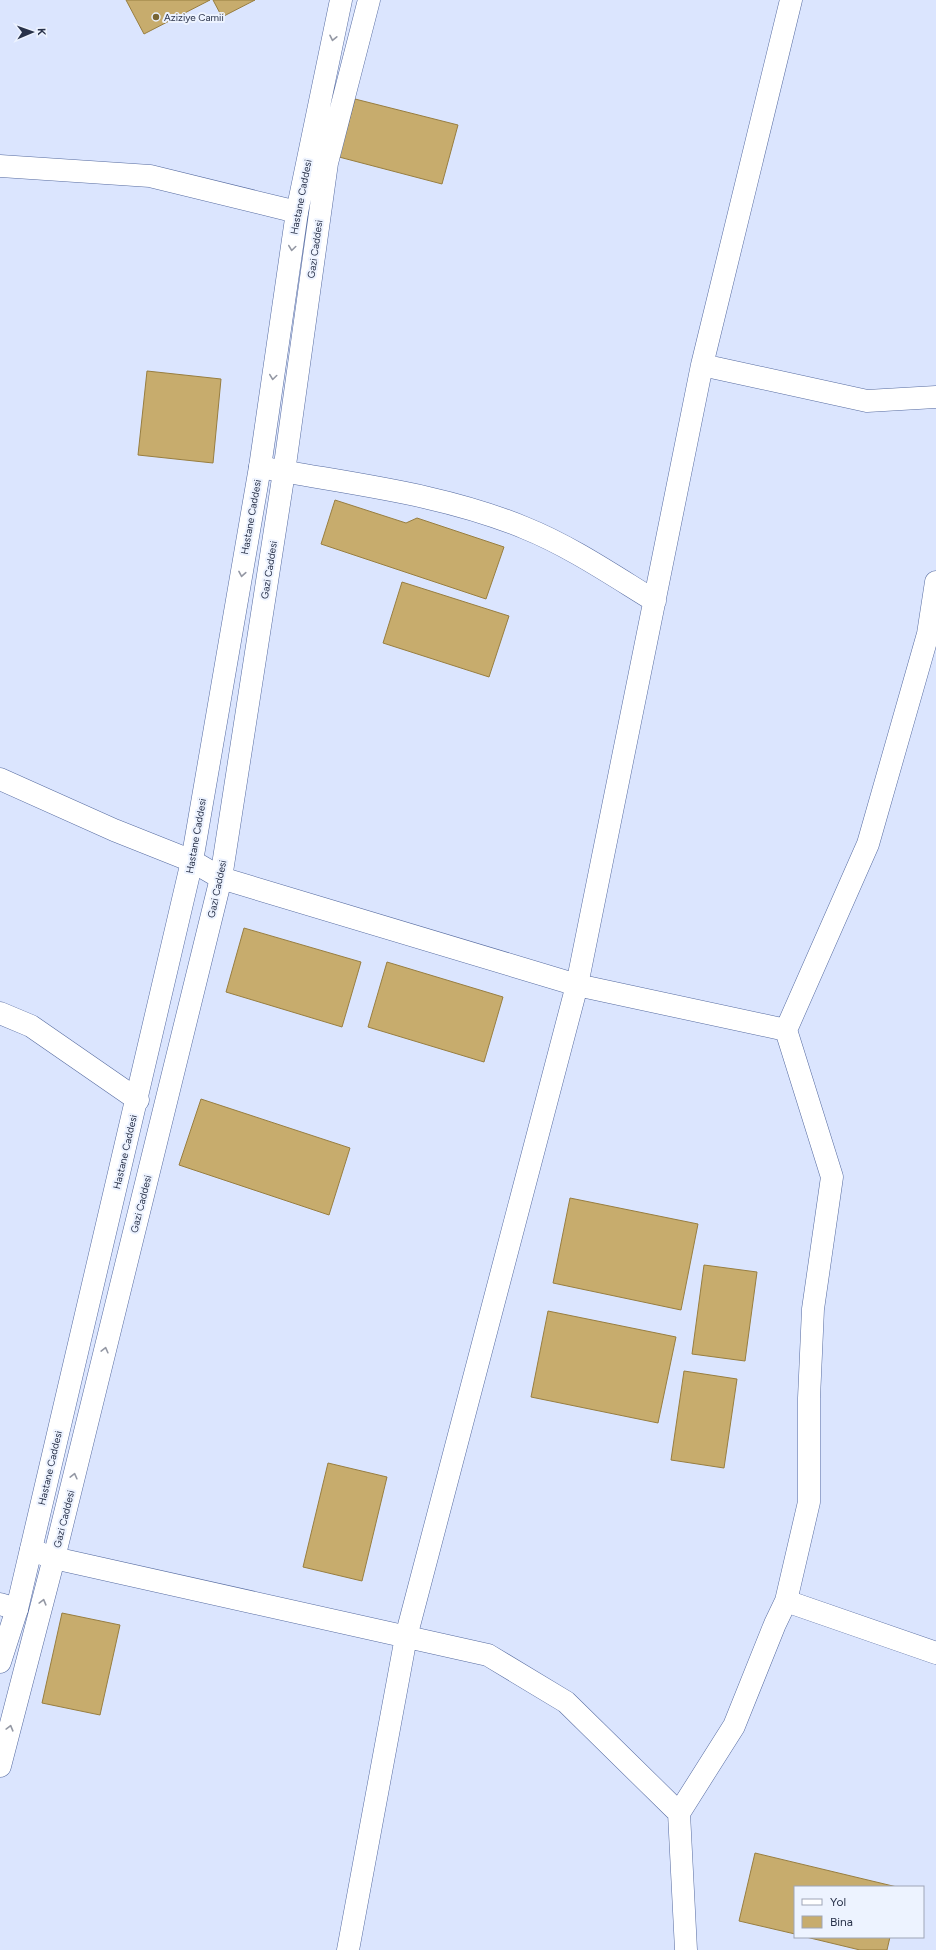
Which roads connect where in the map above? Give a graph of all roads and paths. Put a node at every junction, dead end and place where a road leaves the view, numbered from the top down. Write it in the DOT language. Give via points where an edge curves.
graph roads {
  1 [pos="341,0"];
  2 [pos="368,0"];
  3 [pos="791,0"];
  4 [pos="0,166"];
  5 [pos="297,212"];
  6 [pos="702,365"];
  7 [pos="936,397"];
  8 [pos="260,468"];
  9 [pos="284,472"];
  10 [pos="936,582"];
  11 [pos="655,601"];
  12 [pos="932,633"];
  13 [pos="0,779"];
  14 [pos="192,861"];
  15 [pos="220,878"];
  16 [pos="577,985"];
  17 [pos="0,1013"];
  18 [pos="786,1030"];
  19 [pos="138,1100"];
  20 [pos="31,1550"];
  21 [pos="54,1558"];
  22 [pos="786,1601"];
  23 [pos="8,1606"];
  24 [pos="406,1637"];
  25 [pos="936,1653"];
  26 [pos="0,1662"];
  27 [pos="0,1766"];
  28 [pos="679,1813"];
  29 [pos="348,1950"];
  30 [pos="686,1950"];
  1 -- 5 [label="street, Hastane Caddesi, one-way"];
  2 -- 9 [label="street, Gazi Caddesi" via="327,163"];
  3 -- 6 [label="street"];
  4 -- 5 [label="street" via="150,176"];
  5 -- 8 [label="street, Hastane Caddesi, one-way"];
  6 -- 7 [label="street" via="867,401"];
  6 -- 11 [label="street"];
  8 -- 9 [label="street"];
  8 -- 14 [label="street, Hastane Caddesi, one-way"];
  9 -- 11 [label="street" via="435,498 526,528 594,563"];
  9 -- 15 [label="street, Gazi Caddesi"];
  10 -- 12 [label="street"];
  11 -- 16 [label="street"];
  12 -- 18 [label="street" via="868,844"];
  13 -- 14 [label="street" via="114,830"];
  14 -- 15 [label="street"];
  14 -- 19 [label="street, Hastane Caddesi"];
  15 -- 16 [label="street"];
  21 -- 15 [label="street, Gazi Caddesi, one-way"];
  16 -- 18 [label="street"];
  16 -- 24 [label="street"];
  17 -- 19 [label="street" via="31,1026"];
  18 -- 22 [label="street" via="832,1177 813,1309 808,1502"];
  19 -- 20 [label="street, Hastane Caddesi"];
  20 -- 21 [label="street"];
  20 -- 23 [label="street, Hastane Caddesi"];
  21 -- 24 [label="street"];
  27 -- 21 [label="street, Gazi Caddesi, one-way"];
  22 -- 25 [label="street"];
  22 -- 28 [label="street" via="734,1726"];
  23 -- 26 [label="street, Hastane Caddesi"];
  24 -- 28 [label="street" via="488,1655 566,1702"];
  24 -- 29 [label="street"];
  28 -- 30 [label="street"];
}
